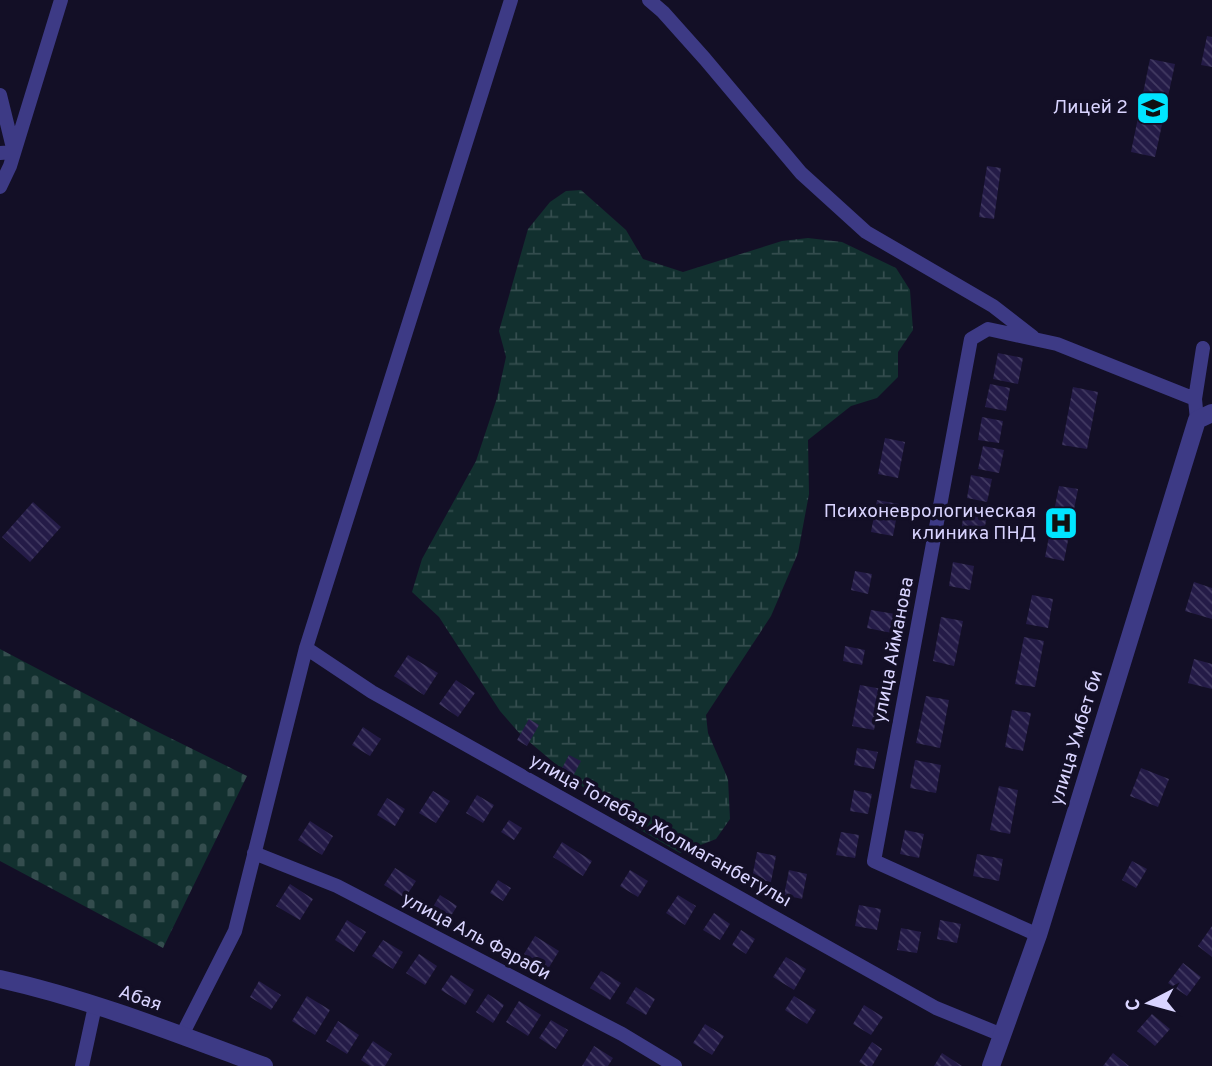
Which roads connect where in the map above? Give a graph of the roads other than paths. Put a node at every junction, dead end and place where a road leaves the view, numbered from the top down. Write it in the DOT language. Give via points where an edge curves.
graph roads {
  1 [pos="61,0"];
  2 [pos="511,0"];
  3 [pos="649,0"];
  4 [pos="0,95"];
  5 [pos="7,152"];
  6 [pos="0,187"];
  7 [pos="1037,340"];
  8 [pos="1203,348"];
  9 [pos="1195,399"];
  10 [pos="1205,417"];
  11 [pos="306,648"];
  12 [pos="254,852"];
  13 [pos="1038,935"];
  14 [pos="0,979"];
  15 [pos="95,1006"];
  16 [pos="182,1035"];
  17 [pos="1002,1035"];
  18 [pos="82,1066"];
  19 [pos="264,1066"];
  20 [pos="675,1066"];
  21 [pos="991,1066"];
  1 -- 5 [label="street"];
  2 -- 11 [label="street"];
  3 -- 7 [label="street" via="802,173 866,232 993,306"];
  4 -- 5 [label="street"];
  5 -- 6 [label="street" via="10,166"];
  7 -- 9 [label="street, улица Айманова"];
  7 -- 13 [label="street, улица Айманова" via="988,329 971,339 874,861"];
  8 -- 9 [label="street"];
  9 -- 10 [label="street"];
  10 -- 13 [label="street, улица Умбет би"];
  11 -- 12 [label="street"];
  11 -- 17 [label="street, улица Толебая Жолмаганбетулы" via="372,692 936,1008"];
  12 -- 16 [label="street" via="235,931"];
  12 -- 20 [label="street, улица Аль Фараби" via="337,886"];
  13 -- 17 [label="street, улица Умбет би"];
  14 -- 15 [label="street, Абая"];
  15 -- 16 [label="street, Абая"];
  15 -- 18 [label="street"];
  16 -- 19 [label="street, Абая"];
  17 -- 21 [label="street, улица Умбет би"];
}
